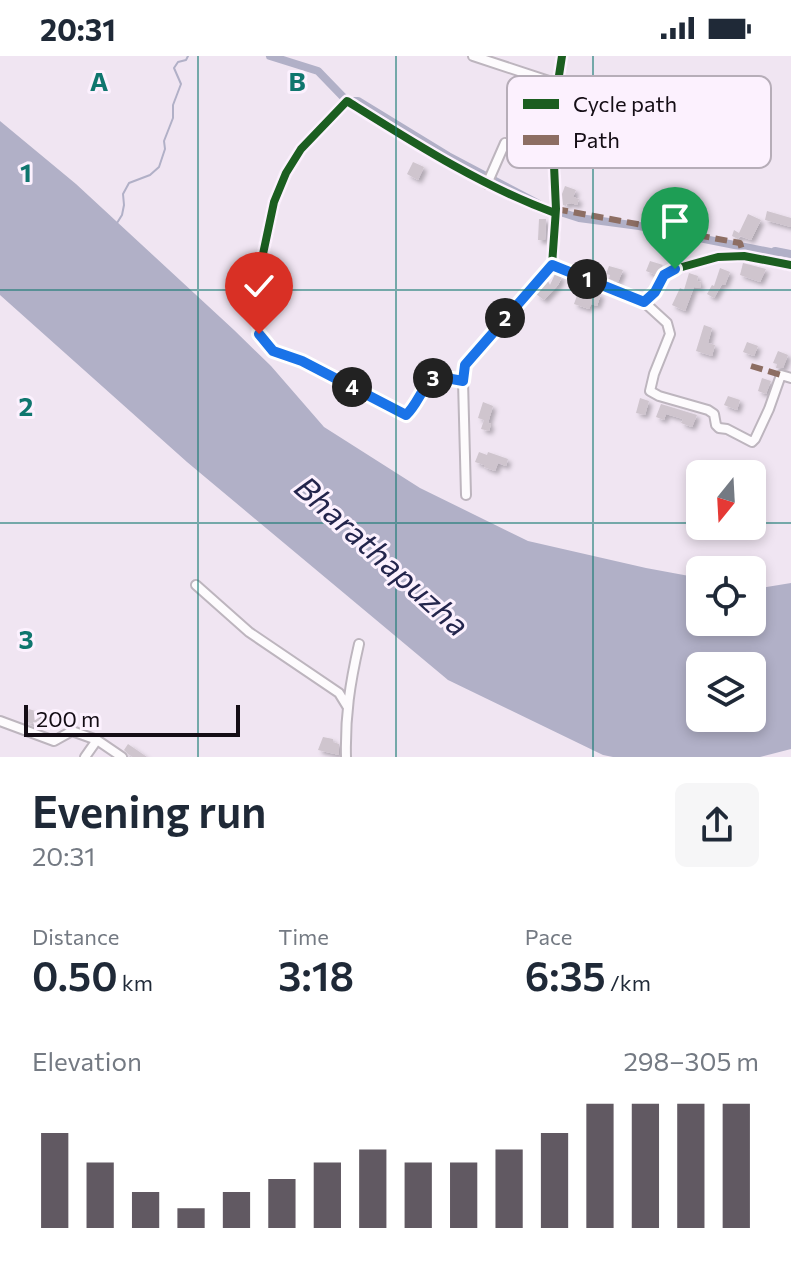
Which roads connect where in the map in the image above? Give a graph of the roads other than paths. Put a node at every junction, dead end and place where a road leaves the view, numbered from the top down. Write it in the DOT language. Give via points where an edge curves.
graph roads {
  1 [pos="473,56"];
  2 [pos="562,56"];
  3 [pos="534,76"];
  4 [pos="559,76"];
  5 [pos="505,143"];
  6 [pos="554,168"];
  7 [pos="487,184"];
  8 [pos="555,213"];
  9 [pos="552,265"];
  10 [pos="791,265"];
  11 [pos="644,302"];
  12 [pos="791,378"];
  13 [pos="463,381"];
  14 [pos="466,495"];
  15 [pos="196,585"];
  16 [pos="359,644"];
  17 [pos="347,706"];
  18 [pos="0,721"];
  19 [pos="97,740"];
  20 [pos="85,757"];
  21 [pos="122,757"];
  22 [pos="346,757"];
  1 -- 3 [label="street"];
  2 -- 4 [label="street"];
  5 -- 7 [label="street"];
  6 -- 8 [label="street"];
  7 -- 8 [label="street"];
  7 -- 13 [label="street" via="347,101 301,149 286,173 274,202 257,301 259,334 273,351 406,415 435,376"];
  8 -- 9 [label="street"];
  9 -- 11 [label="street"];
  9 -- 13 [label="street" via="465,365"];
  10 -- 11 [label="street" via="718,257 664,275"];
  11 -- 12 [label="street" via="667,323 670,334 650,391 708,410 719,428 752,442 781,375"];
  13 -- 14 [label="street"];
  15 -- 17 [label="street" via="249,632 339,693"];
  16 -- 17 [label="street"];
  17 -- 22 [label="street"];
  18 -- 19 [label="street" via="54,741 72,731"];
  19 -- 20 [label="street"];
  19 -- 21 [label="street"];
}
